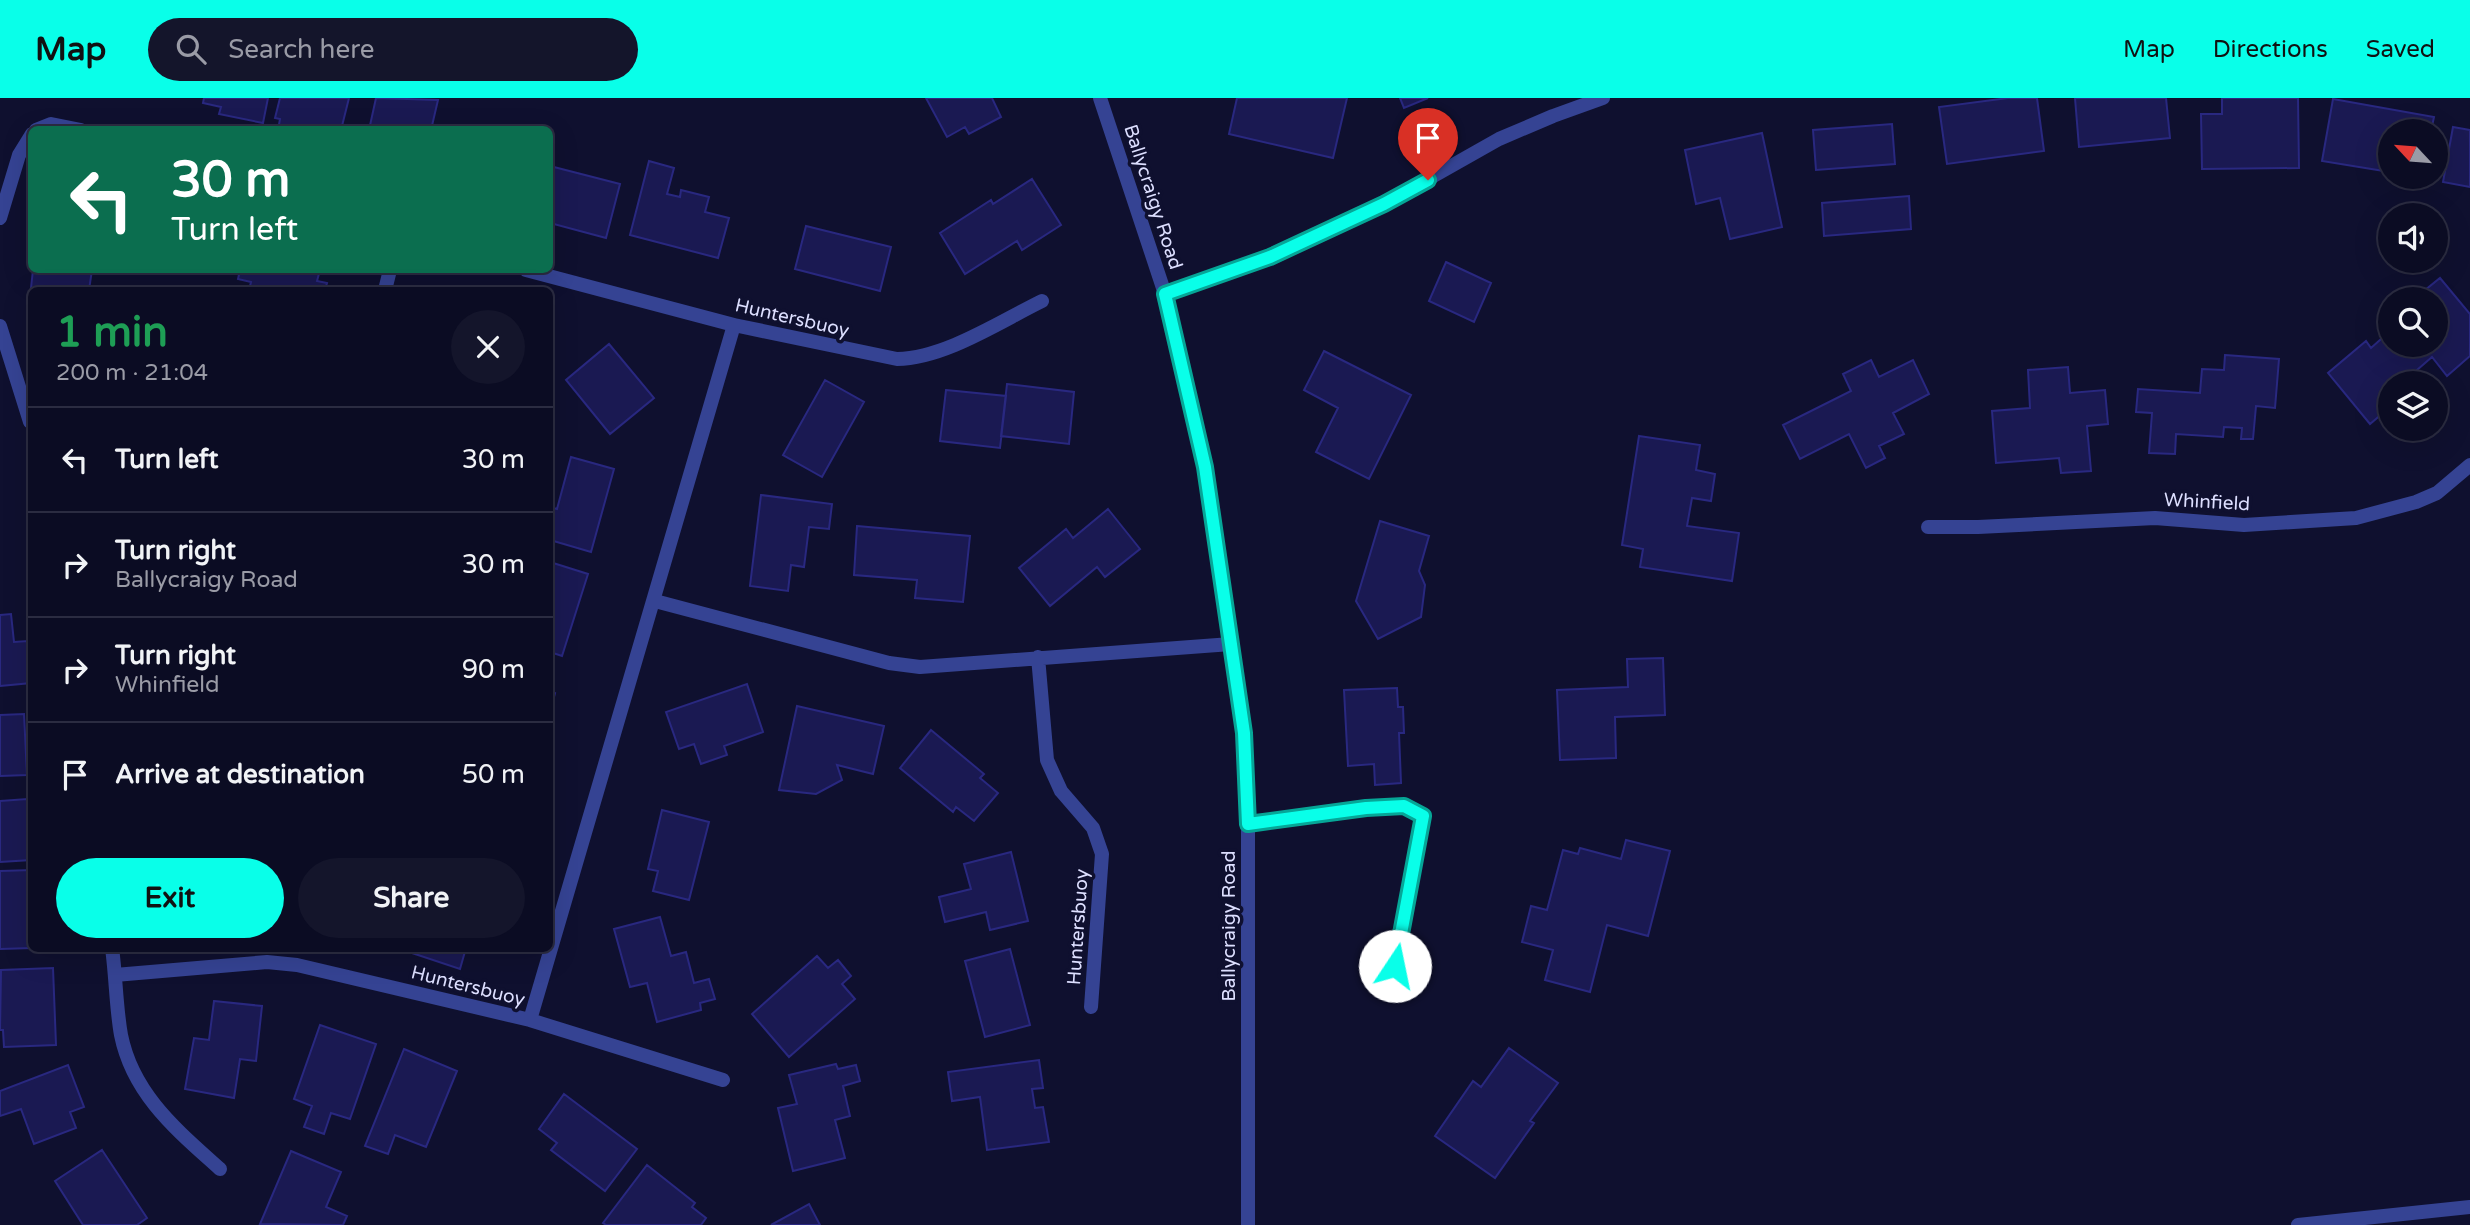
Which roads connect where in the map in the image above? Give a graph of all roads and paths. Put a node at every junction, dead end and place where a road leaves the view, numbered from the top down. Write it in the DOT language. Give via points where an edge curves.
graph roads {
  1 [pos="1100,98"];
  2 [pos="1603,98"];
  3 [pos="28,140"];
  4 [pos="0,218"];
  5 [pos="537,273"];
  6 [pos="1165,294"];
  7 [pos="1042,301"];
  8 [pos="734,325"];
  9 [pos="0,326"];
  10 [pos="28,416"];
  11 [pos="2470,465"];
  12 [pos="1928,527"];
  13 [pos="655,601"];
  14 [pos="1231,644"];
  15 [pos="1038,657"];
  16 [pos="1248,824"];
  17 [pos="553,943"];
  18 [pos="112,952"];
  19 [pos="550,952"];
  20 [pos="1395,966"];
  21 [pos="116,975"];
  22 [pos="1091,1007"];
  23 [pos="530,1020"];
  24 [pos="723,1080"];
  25 [pos="220,1169"];
  26 [pos="2470,1207"];
  27 [pos="1248,1225"];
  28 [pos="2298,1225"];
  1 -- 6 [label="street, Ballycraigy Road"];
  2 -- 6 [label="street" via="1499,139 1384,204 1270,257"];
  3 -- 4 [label="street" via="19,155"];
  5 -- 8 [label="street, Huntersbuoy"];
  6 -- 14 [label="street, Ballycraigy Road" via="1205,467"];
  7 -- 8 [label="street, Huntersbuoy" via="916,359 878,357"];
  8 -- 13 [label="street"];
  9 -- 10 [label="street"];
  11 -- 12 [label="street, Whinfield" via="2437,493 2356,518 2244,525 2155,519"];
  13 -- 15 [label="street" via="905,666"];
  13 -- 17 [label="street"];
  14 -- 15 [label="street"];
  14 -- 16 [label="street, Ballycraigy Road" via="1244,733"];
  15 -- 22 [label="street, Huntersbuoy" via="1049,766 1061,791 1093,828 1102,854"];
  16 -- 20 [label="street" via="1404,806 1423,816"];
  16 -- 27 [label="street, Ballycraigy Road"];
  18 -- 21 [label="street"];
  19 -- 23 [label="street"];
  21 -- 23 [label="street, Huntersbuoy" via="289,964"];
  21 -- 25 [label="street" via="121,1035 140,1084 166,1120"];
  23 -- 24 [label="street, Huntersbuoy"];
  26 -- 28 [label="street"];
}
